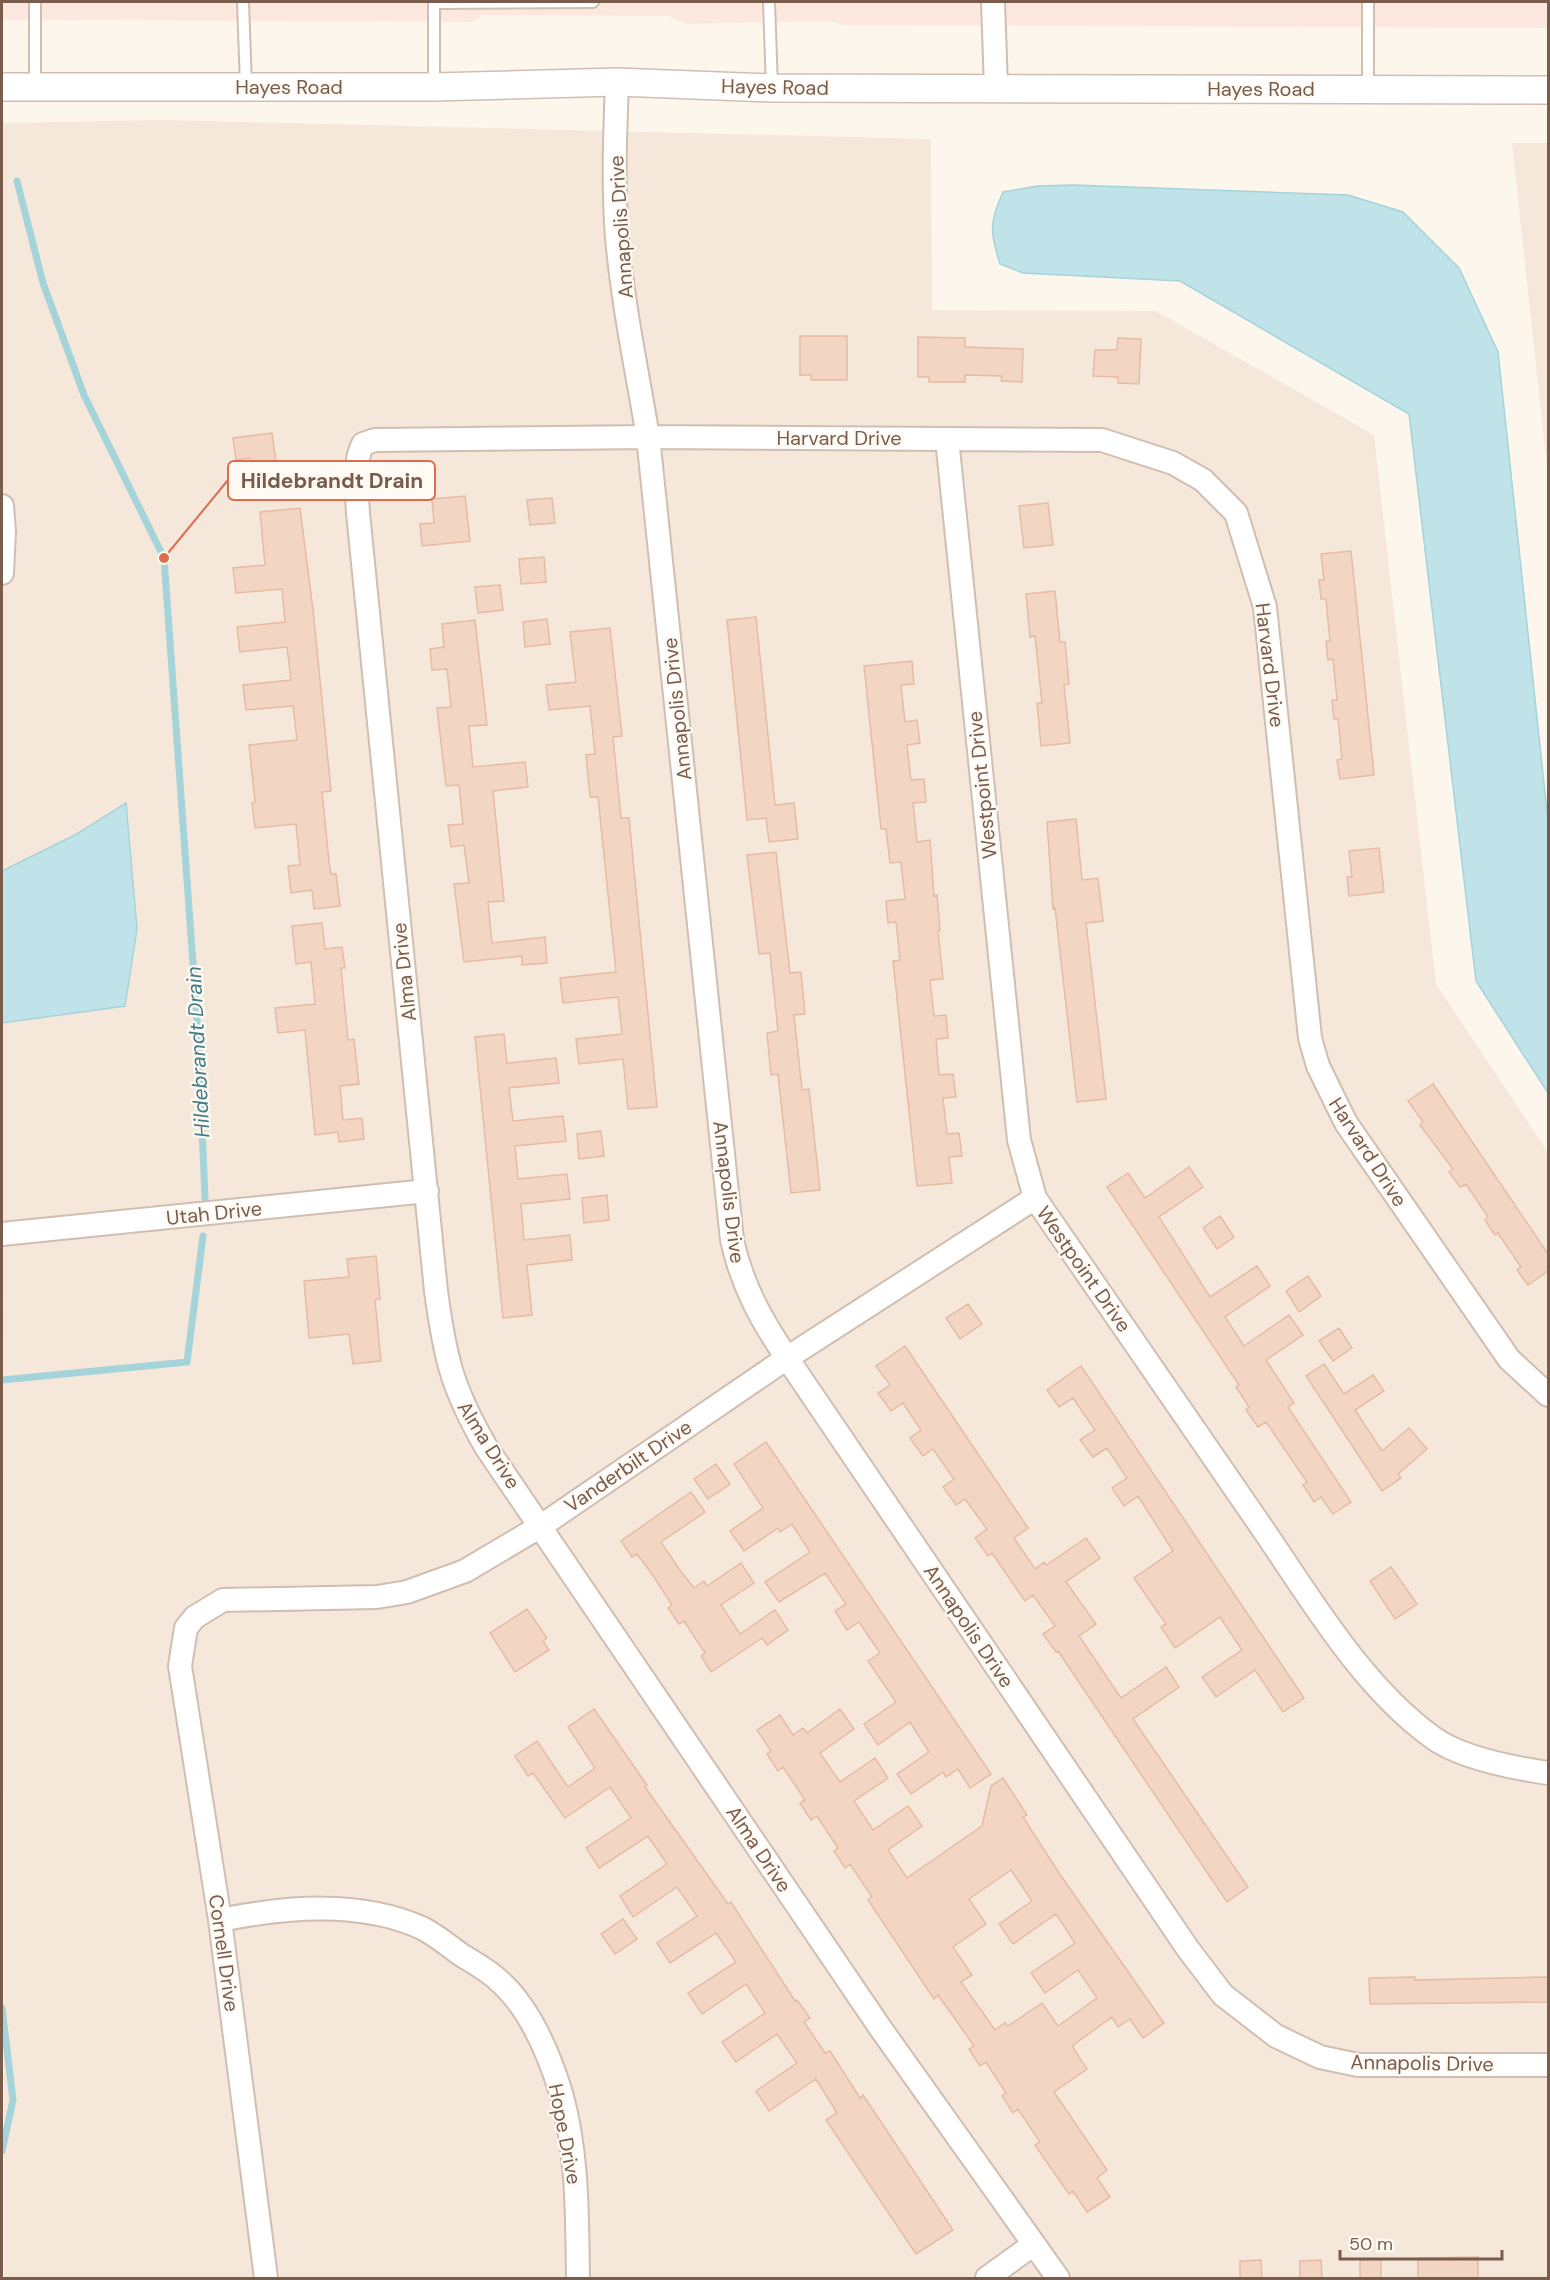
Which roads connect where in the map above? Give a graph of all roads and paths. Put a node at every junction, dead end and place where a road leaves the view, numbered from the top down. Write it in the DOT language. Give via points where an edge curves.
graph roads {
  1 [pos="35,2"];
  2 [pos="243,2"];
  3 [pos="434,2"];
  4 [pos="594,2"];
  5 [pos="769,2"];
  6 [pos="993,2"];
  7 [pos="1368,2"];
  8 [pos="617,82"];
  9 [pos="2,87"];
  10 [pos="35,87"];
  11 [pos="246,87"];
  12 [pos="434,87"];
  13 [pos="772,88"];
  14 [pos="996,88"];
  15 [pos="1368,89"];
  16 [pos="1548,90"];
  17 [pos="648,437"];
  18 [pos="947,439"];
  19 [pos="359,451"];
  20 [pos="2,506"];
  21 [pos="2,573"];
  22 [pos="427,1191"];
  23 [pos="1035,1198"];
  24 [pos="2,1234"];
  25 [pos="787,1358"];
  26 [pos="1548,1395"];
  27 [pos="541,1526"];
  28 [pos="186,1628"];
  29 [pos="1548,1773"];
  30 [pos="220,1920"];
  31 [pos="1548,2065"];
  32 [pos="1034,2244"];
  33 [pos="266,2278"];
  34 [pos="578,2278"];
  35 [pos="987,2278"];
  36 [pos="1058,2278"];
  1 -- 10 [label="lane"];
  2 -- 11 [label="lane"];
  3 -- 4 [label="lane"];
  3 -- 12 [label="lane"];
  5 -- 13 [label="lane"];
  6 -- 14 [label="street"];
  7 -- 15 [label="lane"];
  8 -- 12 [label="street, Hayes Road"];
  8 -- 13 [label="street, Hayes Road"];
  8 -- 17 [label="street, Annapolis Drive" via="617,237"];
  9 -- 10 [label="street, Hayes Road"];
  10 -- 11 [label="street, Hayes Road"];
  11 -- 12 [label="street, Hayes Road"];
  13 -- 14 [label="street, Hayes Road"];
  14 -- 15 [label="street, Hayes Road"];
  15 -- 16 [label="street, Hayes Road"];
  17 -- 18 [label="street, Harvard Drive"];
  17 -- 19 [label="street, Harvard Drive" via="375,440 363,444"];
  17 -- 25 [label="street, Annapolis Drive" via="732,1240 749,1297"];
  18 -- 23 [label="street, Westpoint Drive" via="1019,1140"];
  18 -- 26 [label="street, Harvard Drive" via="1102,441 1173,463 1203,480 1236,513 1265,607 1310,1038 1318,1066 1346,1123 1509,1359"];
  19 -- 22 [label="street, Alma Drive" via="359,524"];
  20 -- 21 [label="street"];
  22 -- 24 [label="street, Utah Drive"];
  22 -- 27 [label="street, Alma Drive" via="444,1350 456,1390 486,1447"];
  23 -- 25 [label="street, Vanderbilt Drive"];
  23 -- 29 [label="street, Westpoint Drive" via="1372,1682 1400,1713 1435,1740 1509,1767"];
  25 -- 27 [label="street, Vanderbilt Drive"];
  25 -- 31 [label="street, Annapolis Drive" via="1181,1939 1223,1995 1276,2036 1320,2057 1358,2065"];
  27 -- 28 [label="street, Vanderbilt Drive" via="465,1571 407,1592 338,1599 223,1600 195,1617"];
  27 -- 32 [label="street, Alma Drive" via="881,2029"];
  28 -- 30 [label="street, Cornell Drive" via="180,1666"];
  30 -- 33 [label="street, Cornell Drive"];
  30 -- 34 [label="street, Hope Drive" via="271,1910 353,1911 393,1917 423,1929 498,1980 524,2011 544,2048 561,2093 577,2190"];
  32 -- 35 [label="street"];
  32 -- 36 [label="street, Alma Drive"];
}
